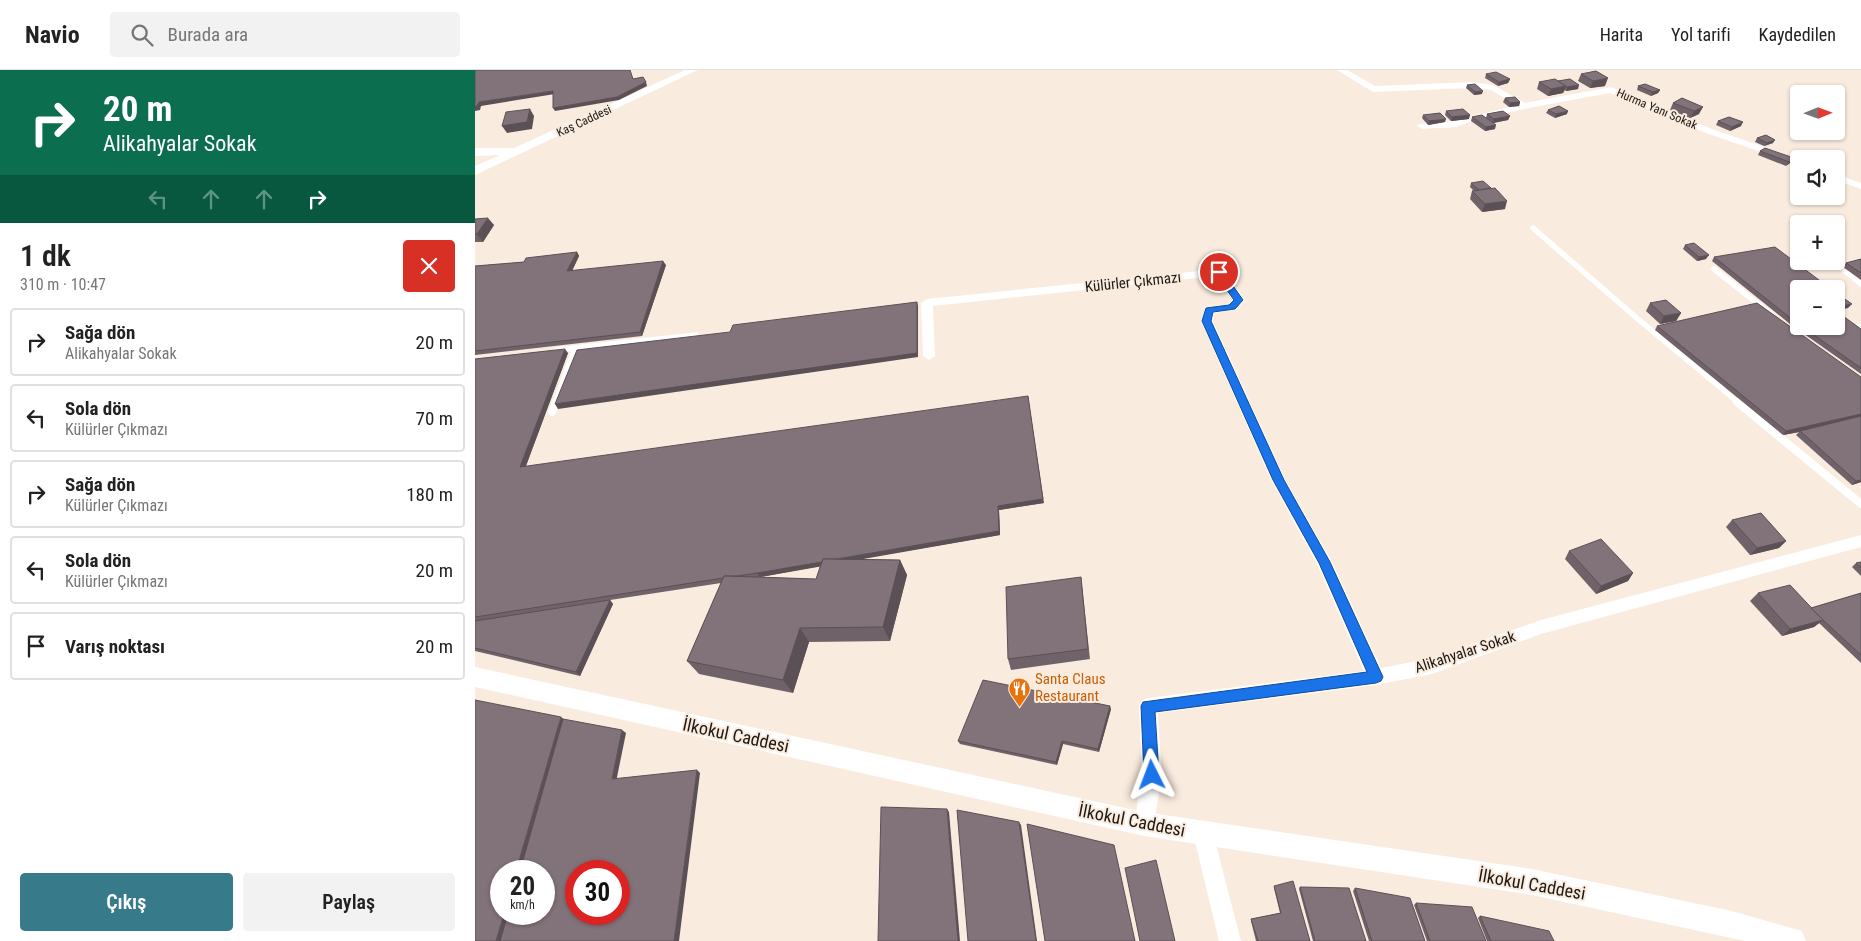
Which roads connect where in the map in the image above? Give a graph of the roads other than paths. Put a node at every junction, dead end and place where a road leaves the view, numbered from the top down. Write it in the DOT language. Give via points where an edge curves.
graph roads {
  1 [pos="693,70"];
  2 [pos="1341,70"];
  3 [pos="676,74"];
  4 [pos="1524,106"];
  5 [pos="1422,126"];
  6 [pos="520,151"];
  7 [pos="475,152"];
  8 [pos="1790,159"];
  9 [pos="475,171"];
  10 [pos="1845,180"];
  11 [pos="1861,186"];
  12 [pos="1533,228"];
  13 [pos="1715,269"];
  14 [pos="1845,271"];
  15 [pos="1861,284"];
  16 [pos="1782,322"];
  17 [pos="696,335"];
  18 [pos="575,348"];
  19 [pos="548,351"];
  20 [pos="929,356"];
  21 [pos="552,412"];
  22 [pos="1861,504"];
  23 [pos="1861,541"];
  24 [pos="475,677"];
  25 [pos="1376,677"];
  26 [pos="1145,824"];
  27 [pos="1203,833"];
  28 [pos="1231,941"];
  29 [pos="1792,941"];
  1 -- 3 [label="street, Kaş Caddesi"];
  2 -- 4 [label="street" via="1373,90 1473,85 1493,88"];
  3 -- 6 [label="street, Kaş Caddesi"];
  4 -- 5 [label="street, Hurma Yanı Sokak" via="1456,124"];
  4 -- 8 [label="street, Hurma Yanı Sokak" via="1611,90 1709,131"];
  6 -- 7 [label="street"];
  6 -- 9 [label="street, Kaş Caddesi"];
  10 -- 11 [label="street"];
  12 -- 22 [label="lane"];
  13 -- 16 [label="lane"];
  14 -- 15 [label="lane"];
  17 -- 18 [label="lane"];
  18 -- 19 [label="lane"];
  18 -- 21 [label="lane"];
  20 -- 25 [label="street, Külürler Çıkmazı" via="927,303 1219,272 1239,300 1232,308 1209,310 1207,321 1278,480 1324,562"];
  23 -- 25 [label="street, Alikahyalar Sokak" via="1541,627 1432,666"];
  24 -- 26 [label="street, İlkokul Caddesi"];
  25 -- 26 [label="street, Alikahyalar Sokak" via="1148,706 1152,775"];
  26 -- 27 [label="street, İlkokul Caddesi"];
  27 -- 28 [label="street"];
  27 -- 29 [label="street, İlkokul Caddesi" via="1532,882 1732,924"];
}
